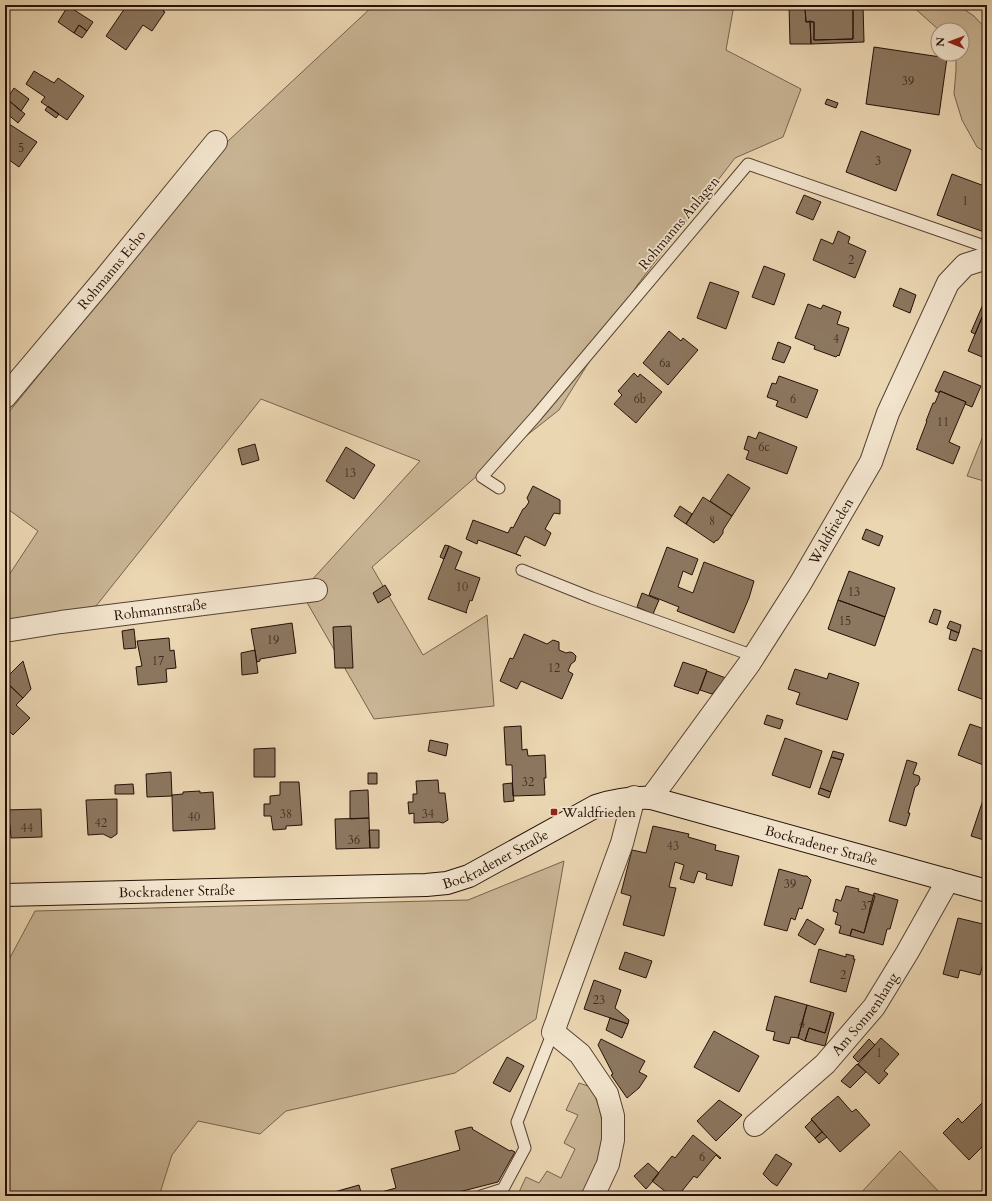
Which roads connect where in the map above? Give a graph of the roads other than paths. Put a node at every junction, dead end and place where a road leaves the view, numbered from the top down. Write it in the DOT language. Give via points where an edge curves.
graph roads {
  1 [pos="216,142"];
  2 [pos="987,247"];
  3 [pos="987,258"];
  4 [pos="5,397"];
  5 [pos="499,488"];
  6 [pos="522,570"];
  7 [pos="316,590"];
  8 [pos="6,632"];
  9 [pos="754,656"];
  10 [pos="642,798"];
  11 [pos="948,880"];
  12 [pos="987,891"];
  13 [pos="5,895"];
  14 [pos="553,1032"];
  15 [pos="755,1125"];
  16 [pos="481,1196"];
  17 [pos="593,1196"];
  1 -- 4 [label="street, Rohmanns Echo"];
  2 -- 5 [label="lane, Rohmanns Anlagen" via="748,164 482,477"];
  3 -- 9 [label="street, Waldfrieden" via="965,265 948,283 888,413 871,462 800,584"];
  6 -- 9 [label="lane"];
  7 -- 8 [label="street, Rohmannstraße" via="61,622"];
  9 -- 10 [label="street, Waldfrieden"];
  10 -- 11 [label="street, Bockradener Straße"];
  10 -- 13 [label="street, Bockradener Straße" via="615,800 596,806 469,876 447,883"];
  10 -- 14 [label="street, Waldfrieden" via="622,843"];
  11 -- 12 [label="street, Bockradener Straße"];
  11 -- 15 [label="street, Am Sonnenhang" via="874,1007 825,1064"];
  14 -- 16 [label="lane" via="517,1122 525,1148 503,1189"];
  14 -- 17 [label="street" via="580,1054 607,1094 613,1116 613,1140 608,1164"];
}
